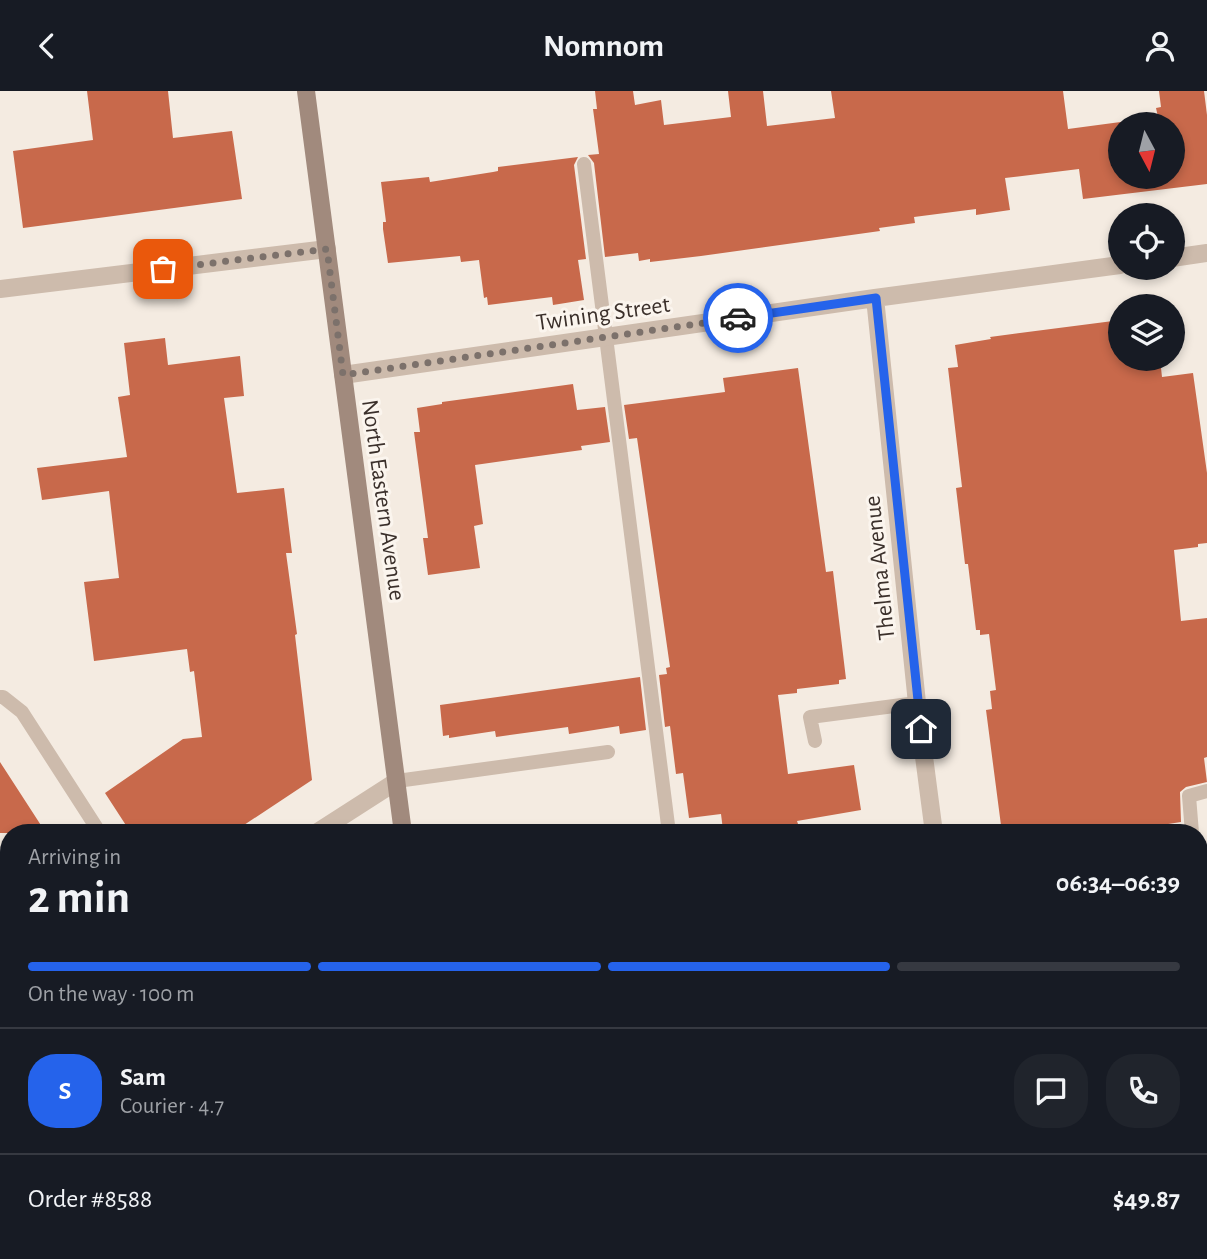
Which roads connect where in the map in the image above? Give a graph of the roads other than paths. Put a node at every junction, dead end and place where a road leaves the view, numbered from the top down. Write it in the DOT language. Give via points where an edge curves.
graph roads {
  1 [pos="306,91"];
  2 [pos="583,165"];
  3 [pos="327,249"];
  4 [pos="1207,253"];
  5 [pos="1185,256"];
  6 [pos="1108,267"];
  7 [pos="0,289"];
  8 [pos="876,298"];
  9 [pos="606,337"];
  10 [pos="343,375"];
  11 [pos="0,697"];
  12 [pos="918,703"];
  13 [pos="815,741"];
  14 [pos="608,752"];
  15 [pos="397,781"];
  16 [pos="1207,791"];
  17 [pos="94,824"];
  18 [pos="330,824"];
  19 [pos="402,824"];
  20 [pos="668,824"];
  21 [pos="933,824"];
  22 [pos="1191,824"];
  1 -- 3 [label="main road, North Eastern Avenue"];
  2 -- 9 [label="lane"];
  3 -- 7 [label="street"];
  3 -- 10 [label="main road, North Eastern Avenue"];
  4 -- 5 [label="street"];
  6 -- 8 [label="street, Twining Street"];
  8 -- 9 [label="street, Twining Street"];
  8 -- 12 [label="street, Thelma Avenue"];
  9 -- 10 [label="street, Twining Street"];
  9 -- 20 [label="lane"];
  10 -- 15 [label="main road, North Eastern Avenue"];
  11 -- 17 [label="lane" via="22,712"];
  12 -- 13 [label="lane" via="810,717"];
  12 -- 21 [label="street, Thelma Avenue"];
  14 -- 15 [label="lane"];
  15 -- 18 [label="street"];
  15 -- 19 [label="main road, North Eastern Avenue"];
  16 -- 22 [label="lane" via="1189,796"];
}
